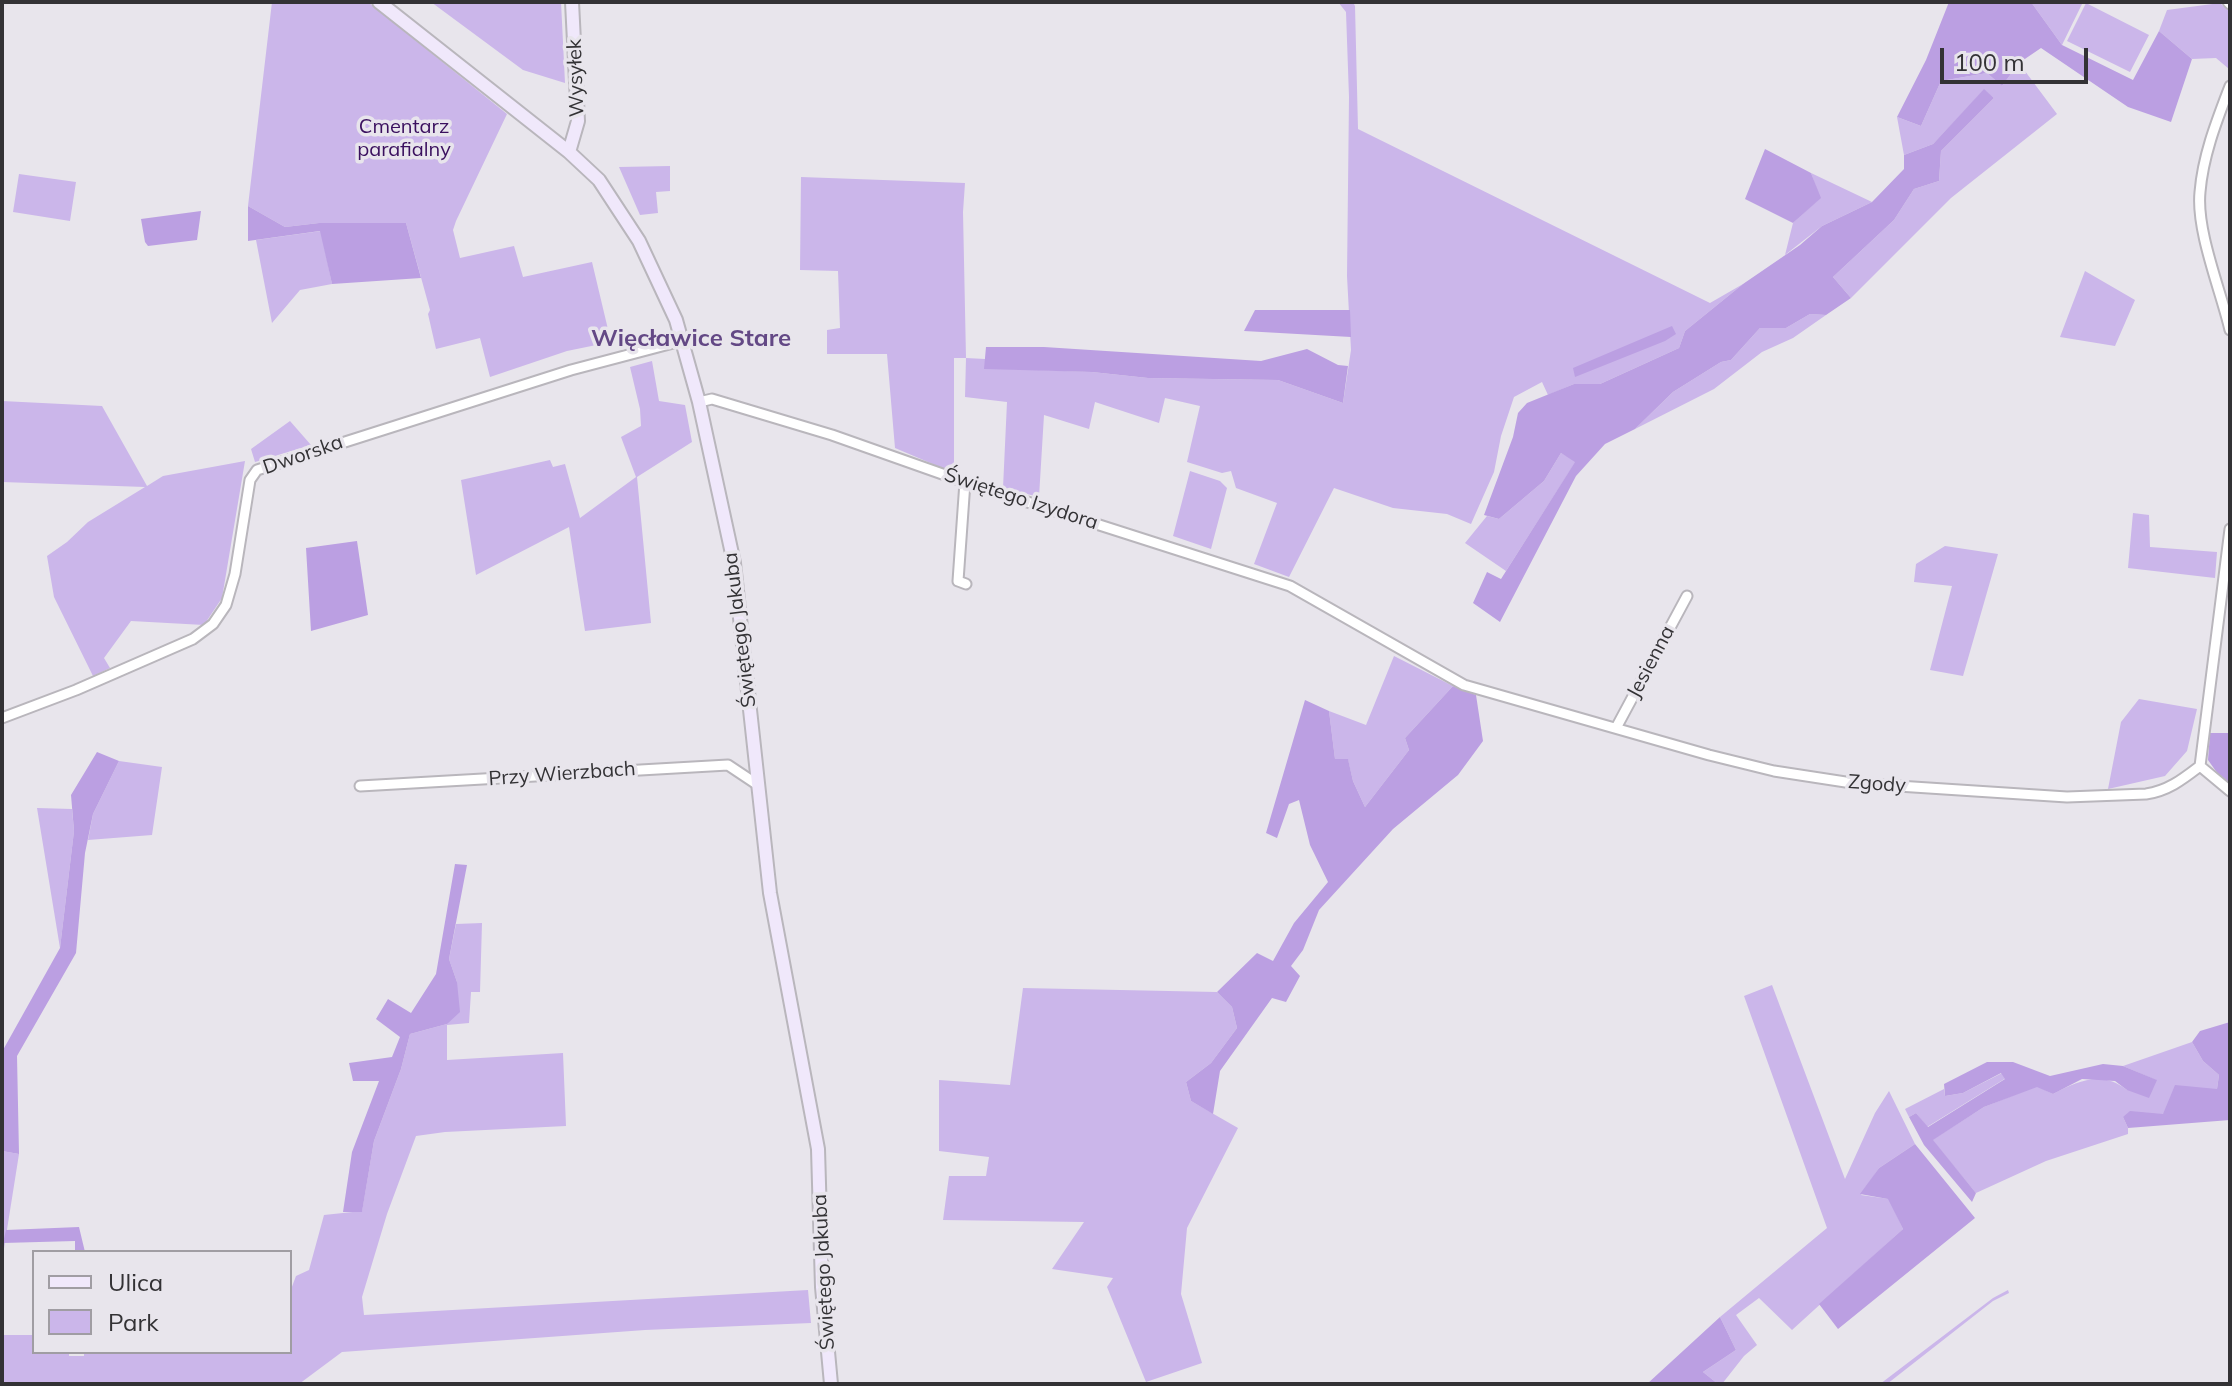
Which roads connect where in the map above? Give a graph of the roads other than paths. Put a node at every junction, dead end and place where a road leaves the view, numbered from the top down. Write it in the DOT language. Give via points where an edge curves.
graph roads {
  1 [pos="379,2"];
  2 [pos="572,2"];
  3 [pos="2230,86"];
  4 [pos="569,152"];
  5 [pos="2229,326"];
  6 [pos="681,341"];
  7 [pos="699,402"];
  8 [pos="965,482"];
  9 [pos="2230,529"];
  10 [pos="966,584"];
  11 [pos="1687,596"];
  12 [pos="1339,613"];
  13 [pos="2,718"];
  14 [pos="1616,728"];
  15 [pos="2200,766"];
  16 [pos="758,785"];
  17 [pos="360,786"];
  18 [pos="2230,791"];
  19 [pos="831,1384"];
  1 -- 4 [label="street, Świętego Jakuba"];
  2 -- 4 [label="street, Wysyłek" via="578,121"];
  3 -- 5 [label="street" via="2213,131 2200,195"];
  4 -- 6 [label="street, Świętego Jakuba" via="599,180 639,241"];
  6 -- 7 [label="street, Świętego Jakuba"];
  6 -- 13 [label="street, Dworska" via="571,370 257,470 250,480 235,574 226,605 213,624 193,639"];
  7 -- 8 [label="street, Świętego Izydora" via="712,399 832,435"];
  7 -- 16 [label="street, Świętego Jakuba" via="734,563"];
  8 -- 10 [label="street" via="958,581"];
  8 -- 12 [label="street, Świętego Izydora" via="1290,586"];
  9 -- 15 [label="street"];
  11 -- 14 [label="street, Jesienna"];
  12 -- 14 [label="street, Zgody" via="1464,685"];
  14 -- 15 [label="street, Zgody" via="1774,771 1890,787 2067,797 2146,794 2178,783"];
  15 -- 18 [label="street"];
  16 -- 17 [label="street, Przy Wierzbach" via="728,765"];
  16 -- 19 [label="street, Świętego Jakuba" via="776,932 818,1149"];
}
